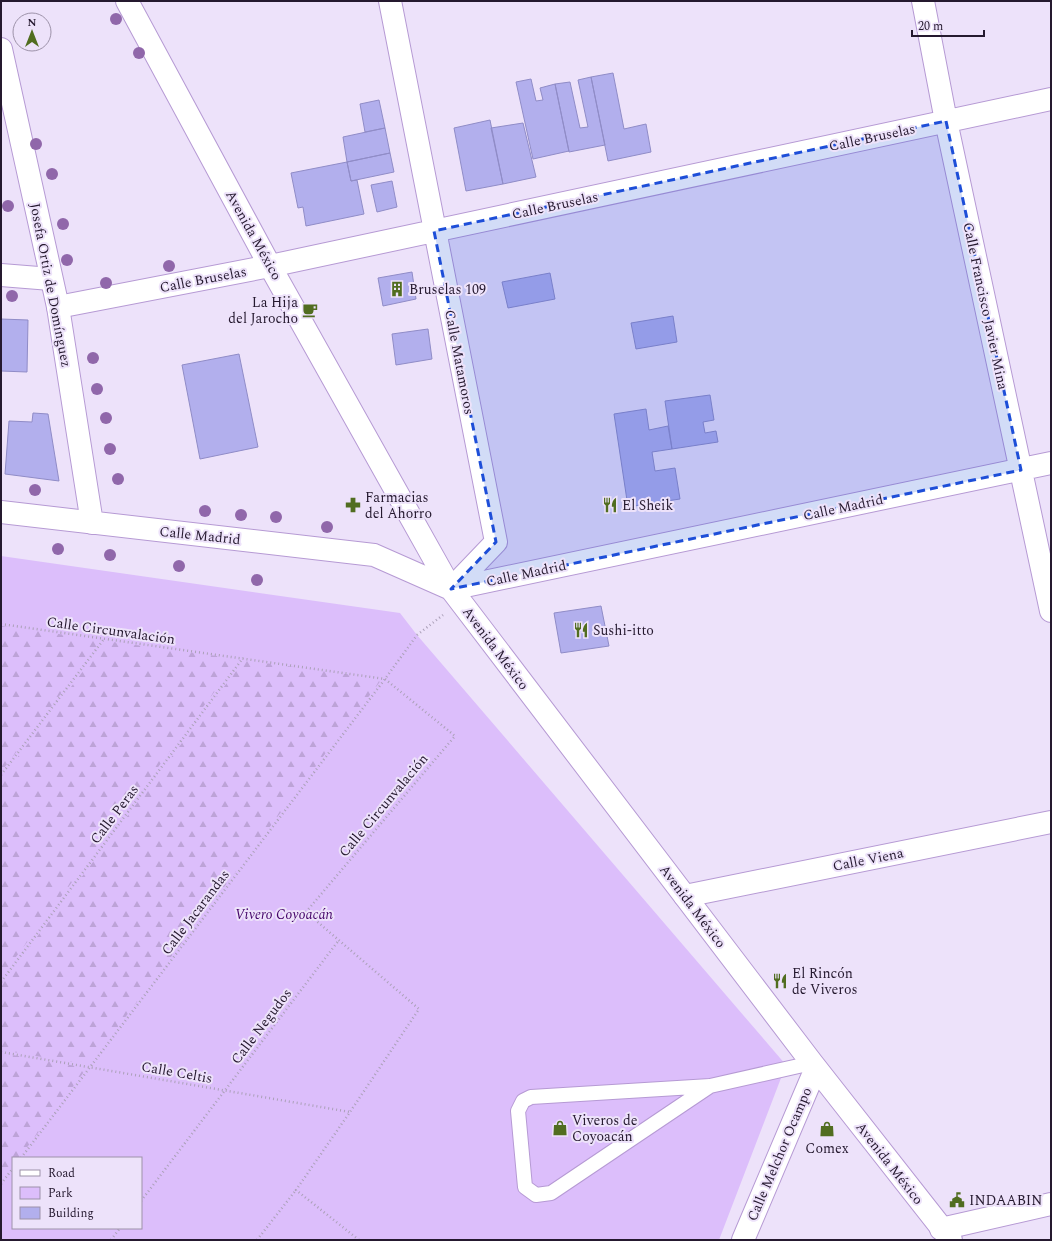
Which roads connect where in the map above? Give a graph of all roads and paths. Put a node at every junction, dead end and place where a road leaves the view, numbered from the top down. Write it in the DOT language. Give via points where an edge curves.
graph roads {
  1 [pos="127,1"];
  2 [pos="390,1"];
  3 [pos="923,1"];
  4 [pos="1,49"];
  5 [pos="1051,99"];
  6 [pos="946,121"];
  7 [pos="434,231"];
  8 [pos="270,266"];
  9 [pos="1,274"];
  10 [pos="51,279"];
  11 [pos="58,307"];
  12 [pos="1051,463"];
  13 [pos="1021,470"];
  14 [pos="1,512"];
  15 [pos="92,523"];
  16 [pos="456,595"];
  17 [pos="1051,611"];
  18 [pos="1,624"];
  19 [pos="104,639"];
  20 [pos="243,658"];
  21 [pos="385,678"];
  22 [pos="1,775"];
  23 [pos="1051,822"];
  24 [pos="685,896"];
  25 [pos="339,940"];
  26 [pos="1,982"];
  27 [pos="1,1052"];
  28 [pos="814,1065"];
  29 [pos="89,1067"];
  30 [pos="710,1086"];
  31 [pos="225,1090"];
  32 [pos="350,1112"];
  33 [pos="22,1157"];
  34 [pos="12,1169"];
  35 [pos="1,1184"];
  36 [pos="296,1190"];
  37 [pos="142,1200"];
  38 [pos="1051,1204"];
  39 [pos="119,1229"];
  40 [pos="946,1234"];
  41 [pos="111,1240"];
  42 [pos="257,1240"];
  43 [pos="359,1240"];
  44 [pos="743,1240"];
  1 -- 8 [label="street, Avenida México"];
  2 -- 7 [label="street, Calle Matamoros"];
  3 -- 6 [label="street, Calle Francisco Javier Mina"];
  4 -- 10 [label="street, Josefa Ortiz de Domínguez"];
  5 -- 6 [label="street, Calle Bruselas"];
  6 -- 7 [label="street, Calle Bruselas"];
  6 -- 13 [label="street, Calle Francisco Javier Mina"];
  7 -- 8 [label="street, Calle Bruselas"];
  7 -- 16 [label="street, Calle Matamoros" via="496,542"];
  8 -- 11 [label="street, Calle Bruselas"];
  8 -- 16 [label="street, Avenida México"];
  9 -- 10 [label="street"];
  10 -- 11 [label="street, Josefa Ortiz de Domínguez"];
  11 -- 15 [label="street, Josefa Ortiz de Domínguez"];
  12 -- 13 [label="street, Calle Madrid"];
  13 -- 16 [label="street, Calle Madrid"];
  13 -- 17 [label="street, Calle Francisco Javier Mina"];
  14 -- 15 [label="street, Calle Madrid"];
  15 -- 16 [label="street, Calle Madrid" via="374,555"];
  16 -- 21 [label="path, Calle Jacarandas" via="417,634"];
  16 -- 24 [label="street, Avenida México"];
  18 -- 19 [label="path, Calle Circunvalación"];
  19 -- 20 [label="path, Calle Circunvalación"];
  19 -- 22 [label="path"];
  20 -- 21 [label="path, Calle Circunvalación"];
  20 -- 26 [label="path, Calle Peras"];
  21 -- 25 [label="path, Calle Circunvalación" via="455,736 306,912"];
  21 -- 29 [label="path, Calle Jacarandas"];
  23 -- 24 [label="street, Calle Viena"];
  24 -- 28 [label="street, Avenida México"];
  25 -- 31 [label="path, Calle Negudos"];
  25 -- 32 [label="path, Calle Circunvalación" via="418,1009"];
  27 -- 29 [label="path, Calle Celtis"];
  28 -- 30 [label="lane"];
  28 -- 40 [label="street, Avenida México"];
  28 -- 44 [label="street, Calle Melchor Ocampo"];
  29 -- 31 [label="path, Calle Celtis"];
  29 -- 33 [label="path, Calle Jacarandas"];
  30 -- 30 [label="lane" via="531,1097 523,1101 518,1111 525,1187 536,1194 551,1193"];
  31 -- 32 [label="path, Calle Celtis"];
  31 -- 37 [label="path, Calle Negudos"];
  32 -- 36 [label="path, Calle Circunvalación"];
  34 -- 35 [label="path"];
  36 -- 42 [label="path, Calle Circunvalación"];
  36 -- 43 [label="path"];
  38 -- 40 [label="street"];
  39 -- 41 [label="path"];
}
